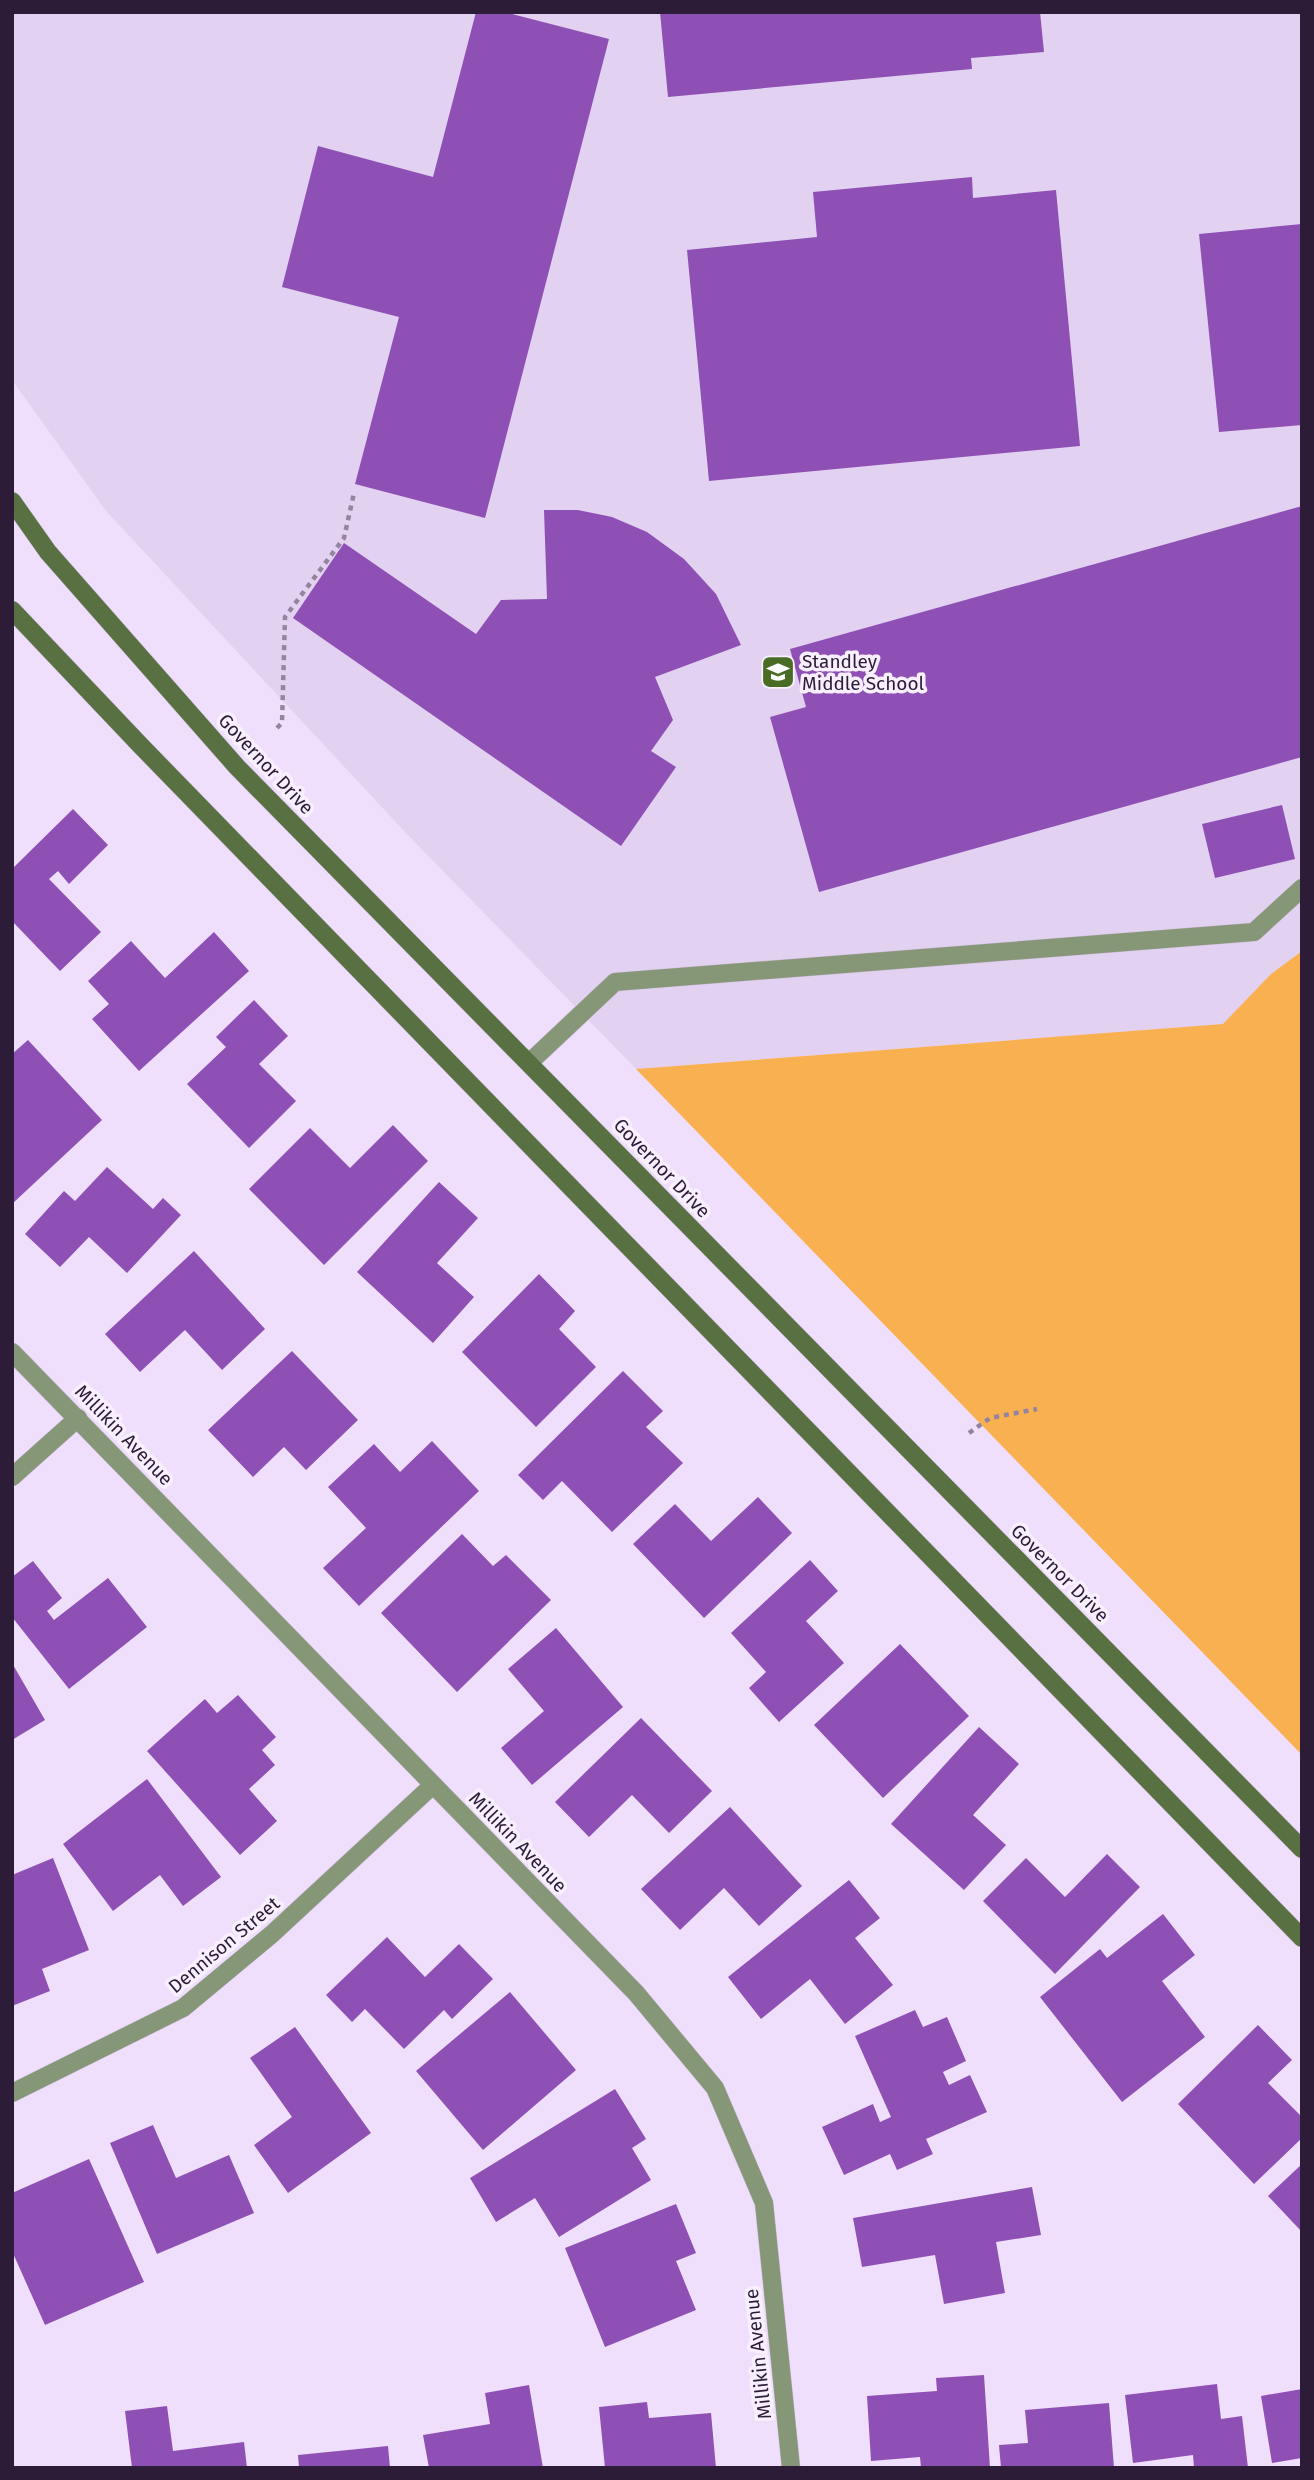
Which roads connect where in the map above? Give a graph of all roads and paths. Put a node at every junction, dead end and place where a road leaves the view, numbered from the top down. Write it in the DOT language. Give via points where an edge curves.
graph roads {
  1 [pos="354,493"];
  2 [pos="12,500"];
  3 [pos="12,610"];
  4 [pos="277,728"];
  5 [pos="1302,888"];
  6 [pos="530,1062"];
  7 [pos="12,1352"];
  8 [pos="1037,1409"];
  9 [pos="78,1418"];
  10 [pos="969,1433"];
  11 [pos="12,1477"];
  12 [pos="433,1785"];
  13 [pos="1302,1849"];
  14 [pos="1302,1938"];
  15 [pos="12,2093"];
  16 [pos="791,2468"];
  1 -- 4 [label="path" via="344,538 285,617 282,723"];
  2 -- 6 [label="main road, Governor Drive" via="48,552 237,767"];
  3 -- 14 [label="main road"];
  5 -- 6 [label="street" via="1254,932 615,982"];
  6 -- 13 [label="main road, Governor Drive"];
  7 -- 9 [label="street, Millikin Avenue"];
  8 -- 10 [label="path" via="990,1419"];
  9 -- 11 [label="street"];
  9 -- 12 [label="street, Millikin Avenue"];
  12 -- 15 [label="street, Dennison Street" via="272,1934 183,2008"];
  12 -- 16 [label="street, Millikin Avenue" via="636,1993 715,2088 764,2203"];
}
